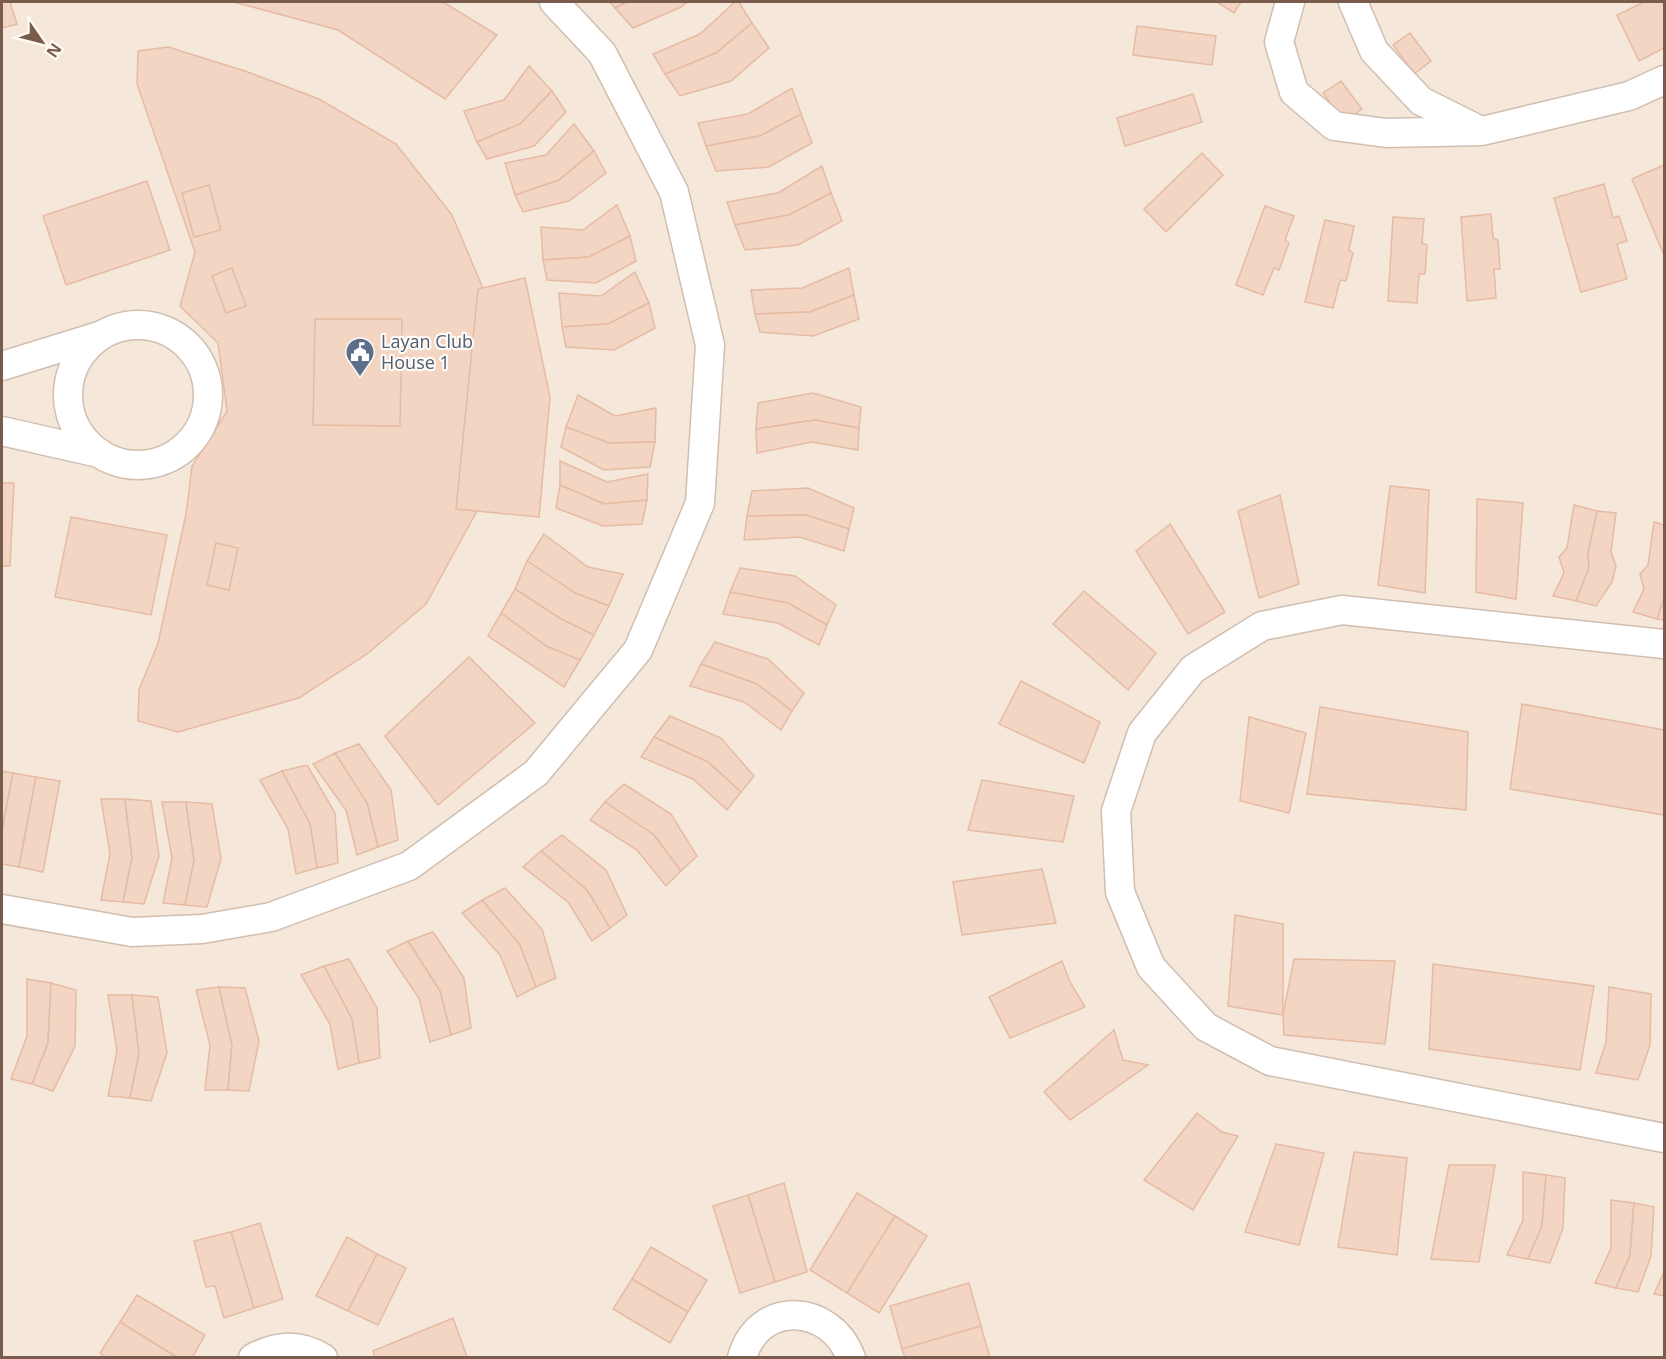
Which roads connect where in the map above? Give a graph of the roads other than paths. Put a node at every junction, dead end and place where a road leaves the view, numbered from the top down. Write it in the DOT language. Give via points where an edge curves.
graph roads {
  1 [pos="554,2"];
  2 [pos="1290,2"];
  3 [pos="1353,2"];
  4 [pos="1665,80"];
  5 [pos="1482,131"];
  6 [pos="101,335"];
  7 [pos="2,366"];
  8 [pos="2,431"];
  9 [pos="99,453"];
  10 [pos="1665,644"];
  11 [pos="2,909"];
  12 [pos="1665,1138"];
  13 [pos="253,1358"];
  14 [pos="323,1358"];
  15 [pos="741,1358"];
  16 [pos="851,1358"];
  1 -- 11 [label="street" via="602,53 674,192 710,345 700,503 638,650 536,773 409,866 271,917 202,929 132,932"];
  2 -- 5 [label="street" via="1279,42 1294,92 1334,126 1386,133"];
  3 -- 5 [label="street" via="1374,51 1420,101"];
  4 -- 5 [label="street" via="1629,96"];
  6 -- 7 [label="street"];
  6 -- 9 [label="street" via="77,360 68,393 76,428"];
  6 -- 9 [label="street" via="135,324 169,331 184,340 204,369 208,404 194,437 166,459 149,464 114,461"];
  8 -- 9 [label="street"];
  10 -- 12 [label="street" via="1342,610 1262,626 1192,669 1142,733 1116,810 1120,892 1146,957 1206,1027 1270,1061"];
  13 -- 14 [label="street" via="286,1346 305,1348"];
  15 -- 16 [label="street" via="754,1333 768,1322 803,1315 835,1330"];
}
